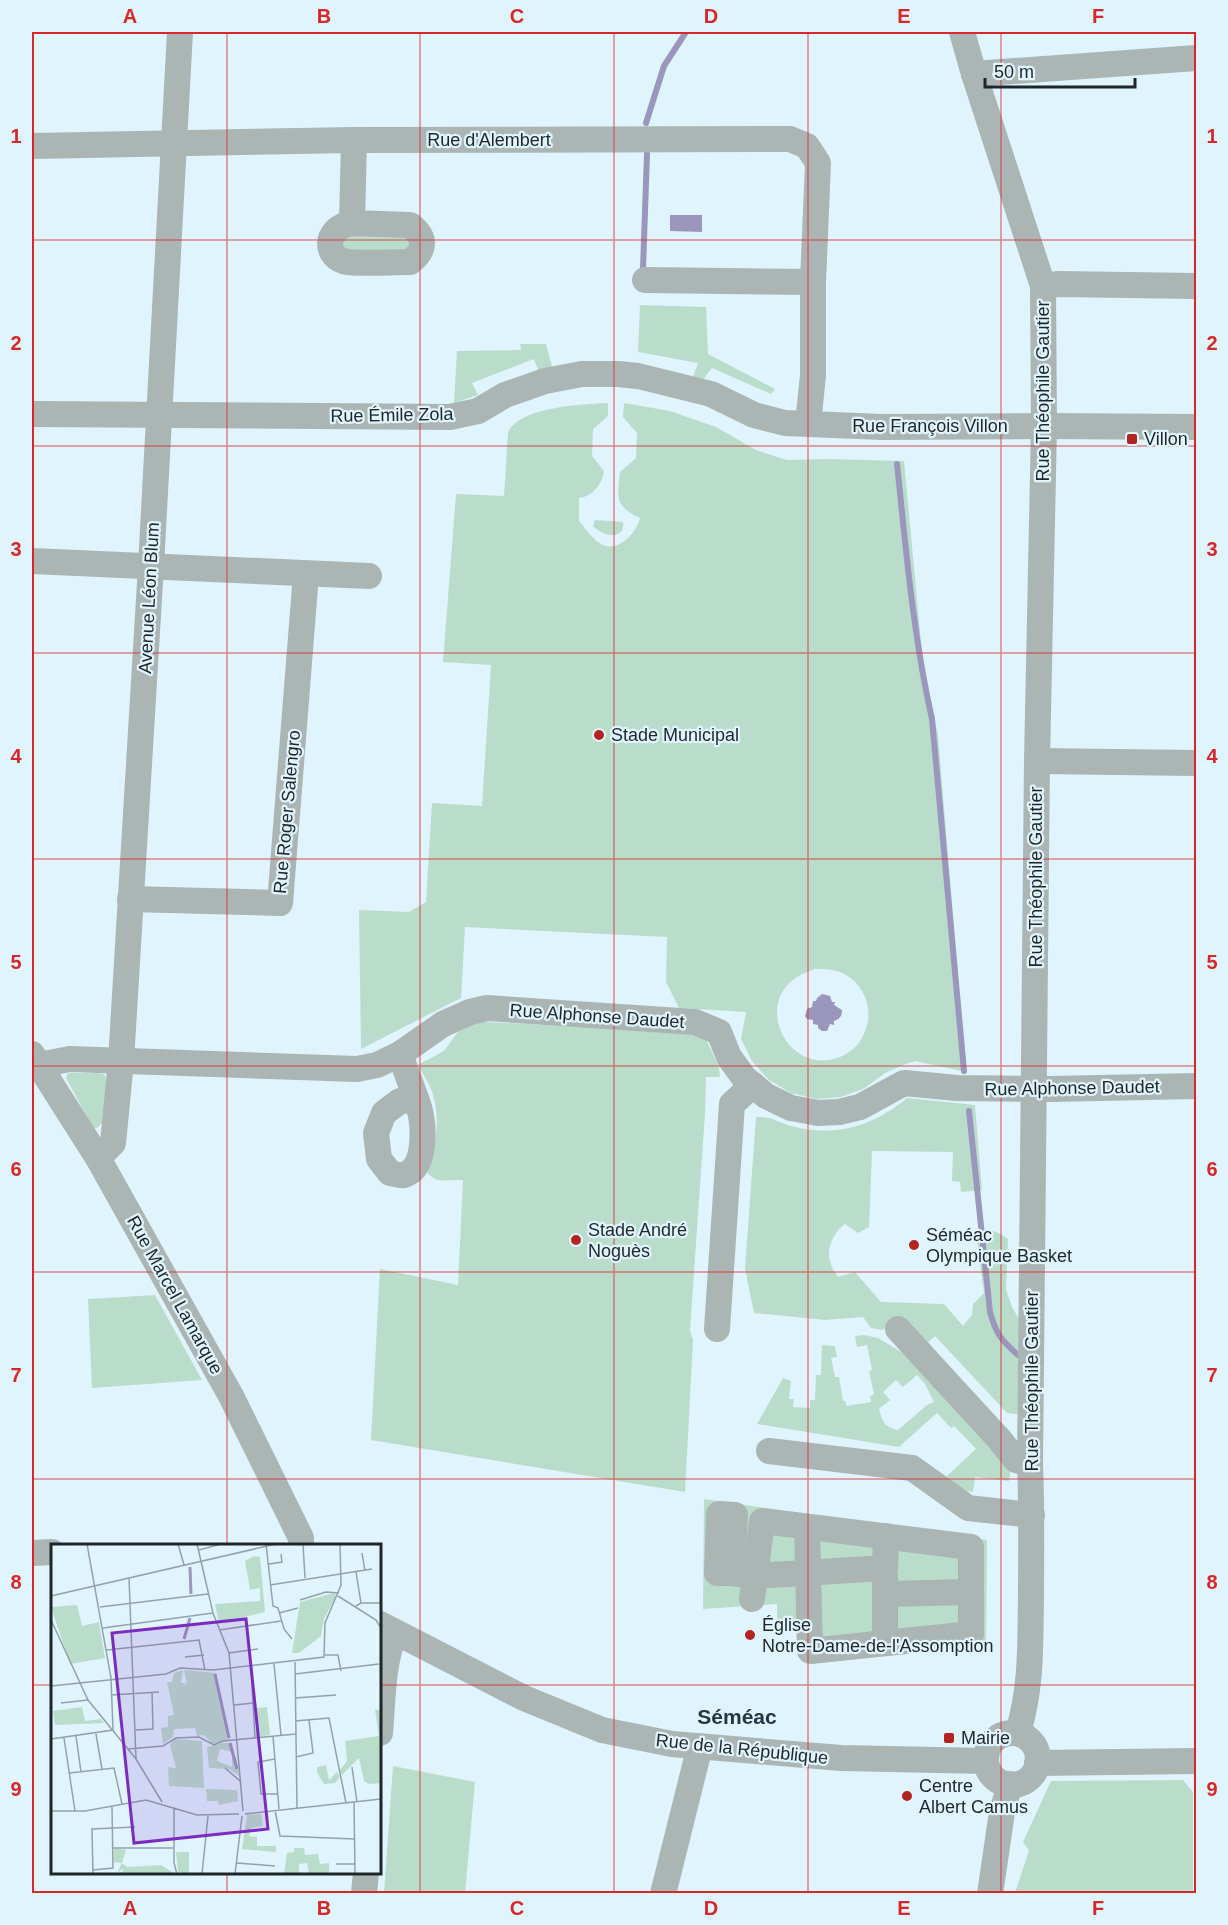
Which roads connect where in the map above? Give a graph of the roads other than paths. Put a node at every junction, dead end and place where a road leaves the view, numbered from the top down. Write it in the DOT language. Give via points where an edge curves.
graph roads {
  1 [pos="180,32"];
  2 [pos="962,32"];
  3 [pos="1197,58"];
  4 [pos="974,74"];
  5 [pos="354,140"];
  6 [pos="174,144"];
  7 [pos="32,146"];
  8 [pos="352,223"];
  9 [pos="645,280"];
  10 [pos="813,282"];
  11 [pos="1043,286"];
  12 [pos="1197,286"];
  13 [pos="32,414"];
  14 [pos="159,414"];
  15 [pos="808,424"];
  16 [pos="1044,426"];
  17 [pos="1197,427"];
  18 [pos="32,561"];
  19 [pos="151,566"];
  20 [pos="306,574"];
  21 [pos="369,576"];
  22 [pos="1037,761"];
  23 [pos="1197,763"];
  24 [pos="130,899"];
  25 [pos="400,1054"];
  26 [pos="36,1060"];
  27 [pos="121,1061"];
  28 [pos="753,1085"];
  29 [pos="1197,1086"];
  30 [pos="1035,1089"];
  31 [pos="416,1100"];
  32 [pos="98,1158"];
  33 [pos="717,1329"];
  34 [pos="898,1329"];
  35 [pos="770,1451"];
  36 [pos="1030,1464"];
  37 [pos="1032,1515"];
  38 [pos="807,1527"];
  39 [pos="885,1536"];
  40 [pos="302,1544"];
  41 [pos="51,1552"];
  42 [pos="32,1553"];
  43 [pos="885,1568"];
  44 [pos="808,1573"];
  45 [pos="971,1592"];
  46 [pos="885,1594"];
  47 [pos="387,1628"];
  48 [pos="885,1643"];
  49 [pos="381,1722"];
  50 [pos="1018,1733"];
  51 [pos="700,1746"];
  52 [pos="986,1761"];
  53 [pos="1197,1761"];
  54 [pos="1038,1763"];
  55 [pos="1010,1784"];
  56 [pos="366,1874"];
  57 [pos="364,1893"];
  58 [pos="663,1893"];
  59 [pos="990,1893"];
  1 -- 6 [label="street, Avenue Léon Blum"];
  2 -- 4 [label="street, Rue Théophile Gautier"];
  3 -- 4 [label="street"];
  4 -- 11 [label="street, Rue Théophile Gautier"];
  5 -- 6 [label="street, Rue d'Alembert"];
  5 -- 8 [label="street"];
  5 -- 10 [label="street, Rue d'Alembert" via="790,139 807,147 818,163"];
  6 -- 7 [label="street, Rue d'Alembert"];
  6 -- 14 [label="street, Avenue Léon Blum"];
  9 -- 10 [label="street"];
  10 -- 15 [label="street, Rue d'Alembert" via="813,375"];
  11 -- 12 [label="street"];
  11 -- 16 [label="street, Rue Théophile Gautier"];
  13 -- 14 [label="street, Rue Émile Zola"];
  14 -- 15 [label="street, Rue Émile Zola" via="450,417 478,411 505,395 545,381 582,374 618,374 711,394 754,415"];
  14 -- 19 [label="street, Avenue Léon Blum"];
  15 -- 16 [label="street, Rue François Villon"];
  16 -- 17 [label="street, Rue François Villon"];
  16 -- 22 [label="street, Rue Théophile Gautier"];
  18 -- 19 [label="street"];
  19 -- 20 [label="street"];
  19 -- 24 [label="street, Avenue Léon Blum"];
  20 -- 21 [label="street"];
  20 -- 24 [label="street, Rue Roger Salengro" via="280,903"];
  22 -- 23 [label="street"];
  22 -- 30 [label="street, Rue Théophile Gautier"];
  24 -- 27 [label="street, Avenue Léon Blum"];
  25 -- 27 [label="street, Rue Alphonse Daudet" via="357,1069"];
  25 -- 28 [label="street, Rue Alphonse Daudet" via="443,1024 487,1008 668,1019 695,1022 720,1032 729,1057"];
  25 -- 31 [label="street"];
  26 -- 27 [label="street, Rue Alphonse Daudet"];
  26 -- 32 [label="street, Rue Marcel Lamarque"];
  27 -- 32 [label="street, Avenue Léon Blum" via="113,1143"];
  28 -- 30 [label="street, Rue Alphonse Daudet" via="791,1108 818,1113 861,1107 904,1083"];
  28 -- 33 [label="street" via="732,1104"];
  29 -- 30 [label="street, Rue Alphonse Daudet"];
  30 -- 36 [label="street, Rue Théophile Gautier"];
  32 -- 40 [label="street, Rue Marcel Lamarque" via="231,1396"];
  34 -- 36 [label="street" via="1016,1460"];
  35 -- 37 [label="street" via="912,1468 968,1508"];
  36 -- 37 [label="street, Rue Théophile Gautier"];
  37 -- 50 [label="street, Rue Théophile Gautier" via="1030,1679"];
  38 -- 39 [label="street"];
  38 -- 44 [label="street"];
  38 -- 44 [label="street" via="762,1521 746,1583"];
  39 -- 43 [label="street"];
  39 -- 45 [label="street" via="971,1547"];
  41 -- 42 [label="street"];
  43 -- 44 [label="street"];
  43 -- 46 [label="street"];
  44 -- 48 [label="street" via="810,1651"];
  45 -- 46 [label="street"];
  45 -- 48 [label="street" via="971,1634"];
  46 -- 48 [label="street"];
  47 -- 49 [label="street" via="390,1645"];
  47 -- 51 [label="street, Rue de la République" via="524,1698 602,1730"];
  50 -- 52 [label="street" via="1005,1734 993,1741"];
  50 -- 54 [label="street" via="1031,1741"];
  51 -- 52 [label="street, Rue de la République" via="841,1758"];
  51 -- 58 [label="street"];
  52 -- 55 [label="street" via="994,1777"];
  53 -- 54 [label="street"];
  54 -- 55 [label="street" via="1031,1776"];
  55 -- 59 [label="street"];
  56 -- 57 [label="street"];
}
